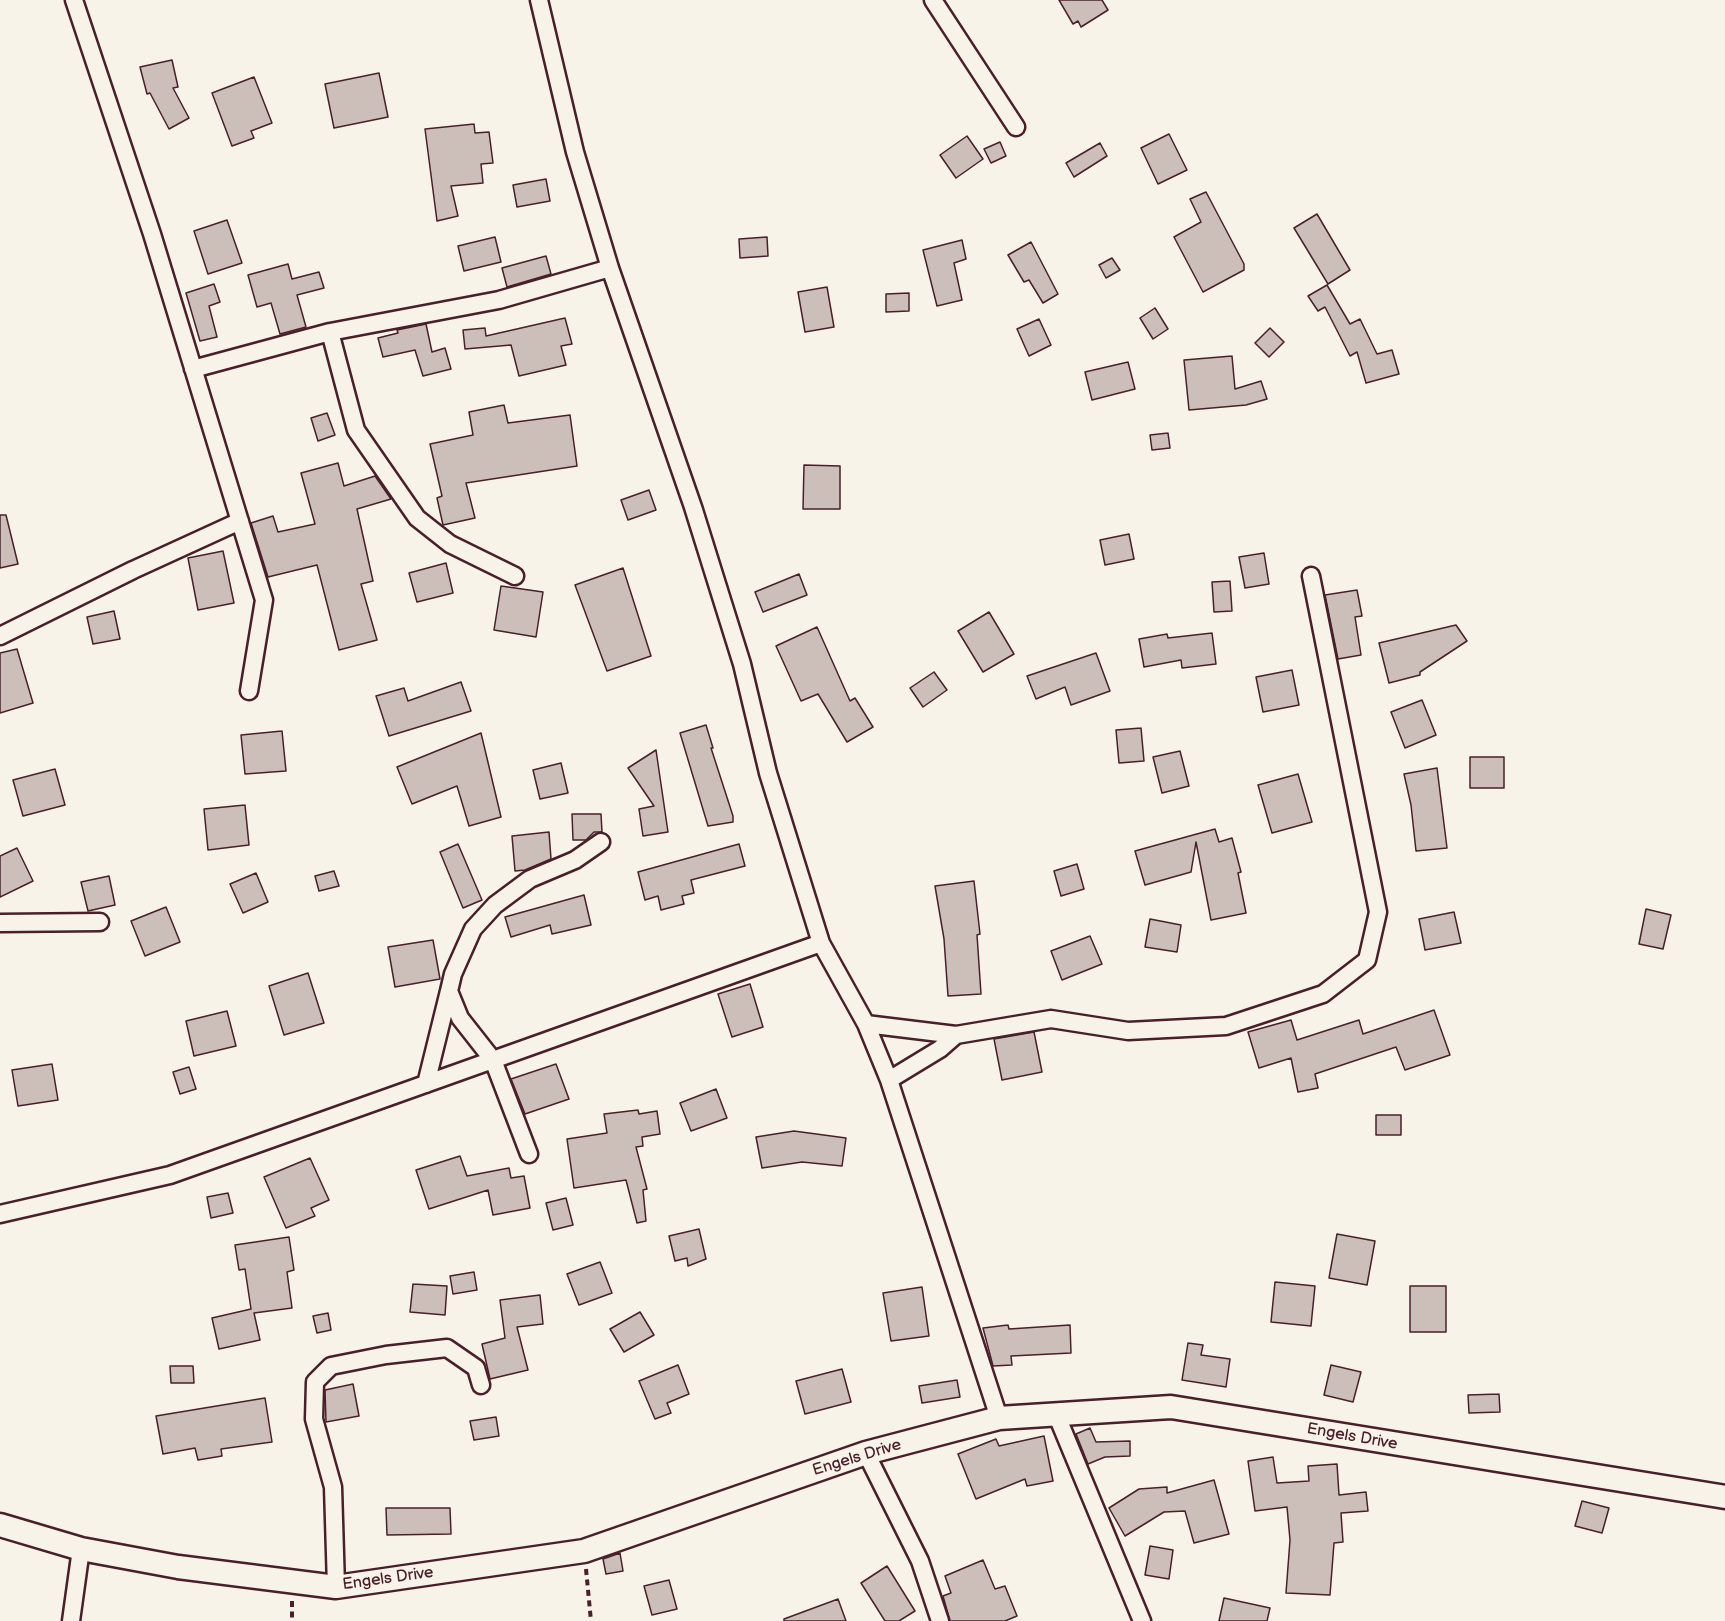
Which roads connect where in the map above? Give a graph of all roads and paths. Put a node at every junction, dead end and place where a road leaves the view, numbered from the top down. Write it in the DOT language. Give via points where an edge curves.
graph roads {
  1 [pos="74,0"];
  2 [pos="539,0"];
  3 [pos="933,0"];
  4 [pos="1016,127"];
  5 [pos="610,268"];
  6 [pos="330,332"];
  7 [pos="193,369"];
  8 [pos="240,521"];
  9 [pos="515,576"];
  10 [pos="1311,576"];
  11 [pos="0,636"];
  12 [pos="249,691"];
  13 [pos="602,842"];
  14 [pos="100,922"];
  15 [pos="0,923"];
  16 [pos="821,943"];
  17 [pos="449,991"];
  18 [pos="866,1024"];
  19 [pos="956,1035"];
  20 [pos="493,1060"];
  21 [pos="889,1080"];
  22 [pos="426,1083"];
  23 [pos="529,1154"];
  24 [pos="0,1214"];
  25 [pos="481,1385"];
  26 [pos="1057,1416"];
  27 [pos="999,1418"];
  28 [pos="866,1453"];
  29 [pos="1725,1497"];
  30 [pos="0,1525"];
  31 [pos="81,1549"];
  32 [pos="584,1551"];
  33 [pos="336,1587"];
  34 [pos="71,1621"];
  35 [pos="591,1621"];
  36 [pos="940,1621"];
  37 [pos="1142,1621"];
  1 -- 7 [label="street"];
  2 -- 5 [label="street" via="575,152"];
  3 -- 4 [label="street"];
  5 -- 6 [label="street" via="499,300"];
  5 -- 16 [label="street" via="742,664 768,773"];
  6 -- 7 [label="street"];
  6 -- 9 [label="street" via="356,430 417,518 450,544"];
  7 -- 8 [label="street"];
  8 -- 11 [label="street"];
  8 -- 12 [label="street" via="264,600"];
  10 -- 19 [label="street" via="1378,912 1367,960 1323,994 1226,1026 1128,1031 1051,1019"];
  13 -- 17 [label="street" via="575,860 530,879 495,905 473,928"];
  14 -- 15 [label="street"];
  16 -- 18 [label="street"];
  16 -- 20 [label="street"];
  17 -- 20 [label="street" via="460,1018"];
  17 -- 22 [label="street"];
  18 -- 19 [label="street"];
  18 -- 21 [label="street"];
  19 -- 21 [label="street"];
  20 -- 22 [label="street"];
  20 -- 23 [label="street"];
  21 -- 27 [label="street"];
  22 -- 24 [label="street" via="170,1174"];
  25 -- 33 [label="street" via="476,1368 447,1348 331,1366 315,1382 314,1419 333,1487"];
  26 -- 27 [label="street, Engels Drive"];
  26 -- 29 [label="street, Engels Drive" via="1171,1407"];
  26 -- 37 [label="street"];
  27 -- 28 [label="street, Engels Drive"];
  28 -- 32 [label="street, Engels Drive"];
  28 -- 36 [label="street" via="920,1561"];
  30 -- 31 [label="street, Engels Drive"];
  31 -- 33 [label="street, Engels Drive" via="178,1567"];
  31 -- 34 [label="street"];
  32 -- 33 [label="street, Engels Drive"];
  32 -- 35 [label="path"];
}
